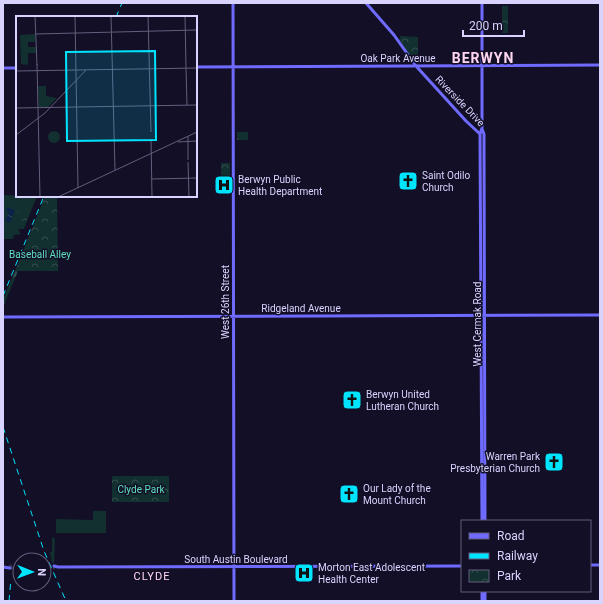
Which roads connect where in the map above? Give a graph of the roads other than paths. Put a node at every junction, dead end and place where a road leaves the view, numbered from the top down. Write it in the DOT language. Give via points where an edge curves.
graph roads {
  1 [pos="233,3"];
  2 [pos="366,3"];
  3 [pos="482,3"];
  4 [pos="600,65"];
  5 [pos="416,66"];
  6 [pos="482,66"];
  7 [pos="197,67"];
  8 [pos="233,67"];
  9 [pos="3,68"];
  10 [pos="16,68"];
  11 [pos="482,134"];
  12 [pos="483,315"];
  13 [pos="600,315"];
  14 [pos="234,316"];
  15 [pos="3,317"];
  16 [pos="482,520"];
  17 [pos="485,520"];
  18 [pos="234,566"];
  19 [pos="461,566"];
  20 [pos="4,567"];
  21 [pos="9,567"];
  22 [pos="56,567"];
  23 [pos="234,601"];
  1 -- 8 [label="street, West 26th Street"];
  2 -- 5 [label="street, Riverside Drive" via="394,35"];
  3 -- 6 [label="street, West Cermak Road"];
  4 -- 6 [label="street, Oak Park Avenue"];
  5 -- 6 [label="street, Oak Park Avenue"];
  5 -- 8 [label="street, Oak Park Avenue"];
  5 -- 11 [label="street, Riverside Drive"];
  6 -- 11 [label="street, West Cermak Road"];
  7 -- 8 [label="street, Oak Park Avenue"];
  8 -- 14 [label="street, West 26th Street"];
  9 -- 10 [label="street"];
  11 -- 12 [label="street, West Cermak Road"];
  12 -- 13 [label="street, Ridgeland Avenue"];
  12 -- 14 [label="street, Ridgeland Avenue"];
  12 -- 16 [label="street, West Cermak Road"];
  12 -- 17 [label="street, West Cermak Road"];
  14 -- 15 [label="street, Ridgeland Avenue"];
  14 -- 18 [label="street, West 26th Street"];
  18 -- 19 [label="street, South Austin Boulevard"];
  18 -- 22 [label="street, South Austin Boulevard"];
  18 -- 23 [label="street, West 26th Street"];
  20 -- 21 [label="street"];
}
